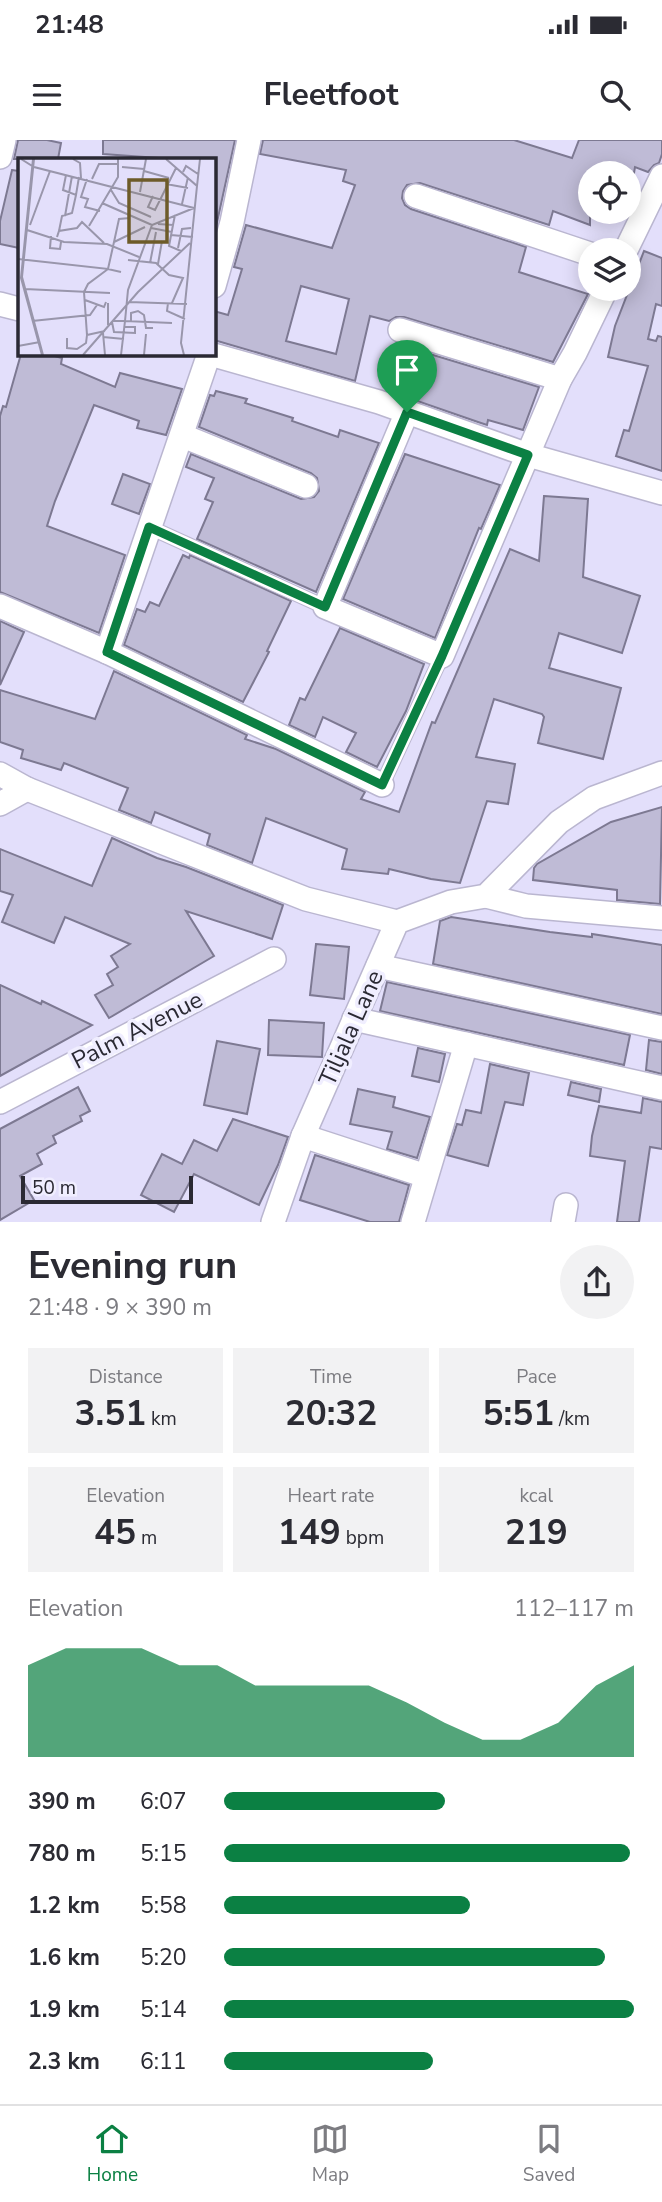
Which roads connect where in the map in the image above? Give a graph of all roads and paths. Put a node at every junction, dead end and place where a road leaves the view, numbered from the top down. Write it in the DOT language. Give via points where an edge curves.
graph roads {
  1 [pos="4,140"];
  2 [pos="248,140"];
  3 [pos="0,157"];
  4 [pos="662,176"];
  5 [pos="416,197"];
  6 [pos="654,211"];
  7 [pos="635,238"];
  8 [pos="578,250"];
  9 [pos="215,282"];
  10 [pos="600,301"];
  11 [pos="0,304"];
  12 [pos="18,309"];
  13 [pos="400,330"];
  14 [pos="209,355"];
  15 [pos="212,355"];
  16 [pos="560,379"];
  17 [pos="407,412"];
  18 [pos="183,436"];
  19 [pos="528,455"];
  20 [pos="306,486"];
  21 [pos="662,493"];
  22 [pos="149,527"];
  23 [pos="0,606"];
  24 [pos="325,607"];
  25 [pos="107,652"];
  26 [pos="442,656"];
  27 [pos="662,772"];
  28 [pos="0,774"];
  29 [pos="382,785"];
  30 [pos="27,789"];
  31 [pos="0,804"];
  32 [pos="486,896"];
  33 [pos="662,918"];
  34 [pos="397,922"];
  35 [pos="274,959"];
  36 [pos="378,966"];
  37 [pos="354,1019"];
  38 [pos="662,1028"];
  39 [pos="466,1044"];
  40 [pos="662,1088"];
  41 [pos="3,1097"];
  42 [pos="303,1136"];
  43 [pos="426,1176"];
  44 [pos="273,1222"];
  45 [pos="413,1222"];
  1 -- 3 [label="street"];
  2 -- 9 [label="street"];
  4 -- 6 [label="street"];
  5 -- 8 [label="street"];
  6 -- 7 [label="street"];
  10 -- 16 [label="street"];
  11 -- 12 [label="street"];
  13 -- 16 [label="street"];
  14 -- 18 [label="street"];
  15 -- 17 [label="street"];
  16 -- 19 [label="street"];
  17 -- 19 [label="street"];
  17 -- 24 [label="street"];
  18 -- 20 [label="street"];
  18 -- 22 [label="street"];
  19 -- 21 [label="street"];
  19 -- 26 [label="street"];
  22 -- 24 [label="lane"];
  22 -- 25 [label="street"];
  23 -- 25 [label="street"];
  24 -- 26 [label="street"];
  25 -- 29 [label="street"];
  26 -- 29 [label="lane"];
  27 -- 32 [label="street" via="594,798 559,821"];
  28 -- 30 [label="street"];
  30 -- 31 [label="street"];
  30 -- 34 [label="street" via="306,899"];
  32 -- 33 [label="street" via="526,906"];
  32 -- 34 [label="street" via="451,902"];
  34 -- 36 [label="street, Tiljala Lane"];
  35 -- 41 [label="street, Palm Avenue"];
  36 -- 37 [label="street, Tiljala Lane"];
  36 -- 38 [label="street"];
  37 -- 39 [label="street"];
  37 -- 42 [label="street, Tiljala Lane"];
  39 -- 40 [label="street"];
  39 -- 43 [label="street"];
  42 -- 43 [label="street"];
  42 -- 44 [label="street, Tiljala Lane"];
  43 -- 45 [label="street"];
}
